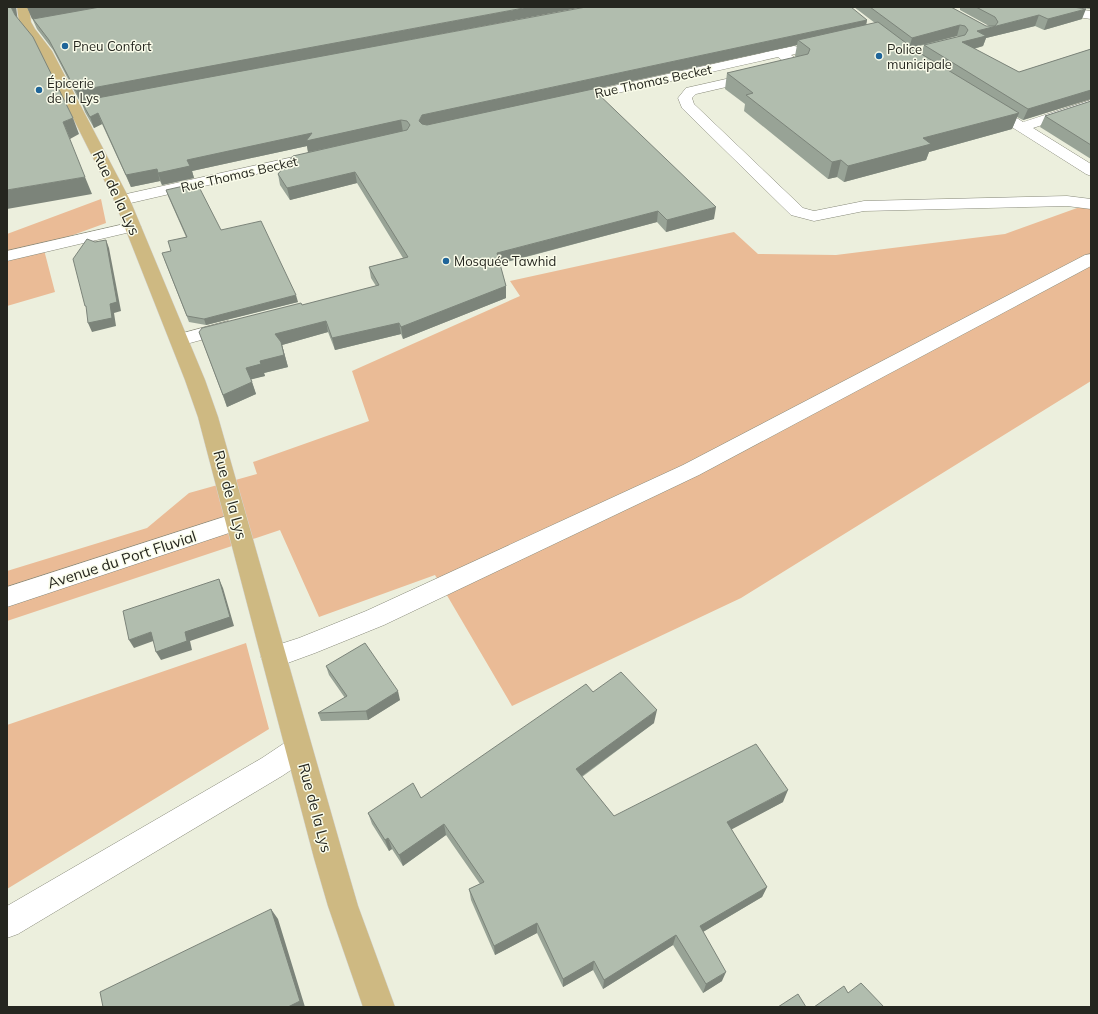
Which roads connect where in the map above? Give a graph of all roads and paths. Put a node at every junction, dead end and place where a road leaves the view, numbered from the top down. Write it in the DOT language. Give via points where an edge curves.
graph roads {
  1 [pos="23,7"];
  2 [pos="1035,7"];
  3 [pos="1091,15"];
  4 [pos="803,48"];
  5 [pos="780,53"];
  6 [pos="977,99"];
  7 [pos="552,104"];
  8 [pos="1091,104"];
  9 [pos="1022,127"];
  10 [pos="334,152"];
  11 [pos="1091,171"];
  12 [pos="122,200"];
  13 [pos="1091,204"];
  14 [pos="133,227"];
  15 [pos="7,256"];
  16 [pos="1091,259"];
  17 [pos="241,324"];
  18 [pos="179,340"];
  19 [pos="236,522"];
  20 [pos="7,597"];
  21 [pos="274,657"];
  22 [pos="299,749"];
  23 [pos="7,923"];
  24 [pos="379,1007"];
  1 -- 12 [label="main road, Rue de la Lys" via="32,34 43,47 80,107"];
  2 -- 3 [label="street"];
  4 -- 5 [label="street, Rue Thomas Becket"];
  5 -- 7 [label="street, Rue Thomas Becket"];
  5 -- 13 [label="street" via="799,66 691,92 685,98 687,105 797,212 814,216 871,206 1067,201"];
  6 -- 9 [label="street"];
  8 -- 9 [label="street"];
  9 -- 11 [label="street"];
  10 -- 12 [label="street, Rue Thomas Becket"];
  12 -- 14 [label="main road, Rue de la Lys"];
  14 -- 15 [label="street"];
  14 -- 18 [label="main road, Rue de la Lys"];
  16 -- 21 [label="street" via="692,470 375,618"];
  17 -- 18 [label="street"];
  18 -- 19 [label="main road, Rue de la Lys" via="208,417"];
  19 -- 20 [label="street, Avenue du Port Fluvial"];
  19 -- 21 [label="main road, Rue de la Lys"];
  21 -- 22 [label="main road, Rue de la Lys"];
  22 -- 23 [label="street"];
  22 -- 24 [label="main road, Rue de la Lys" via="343,906"];
}
